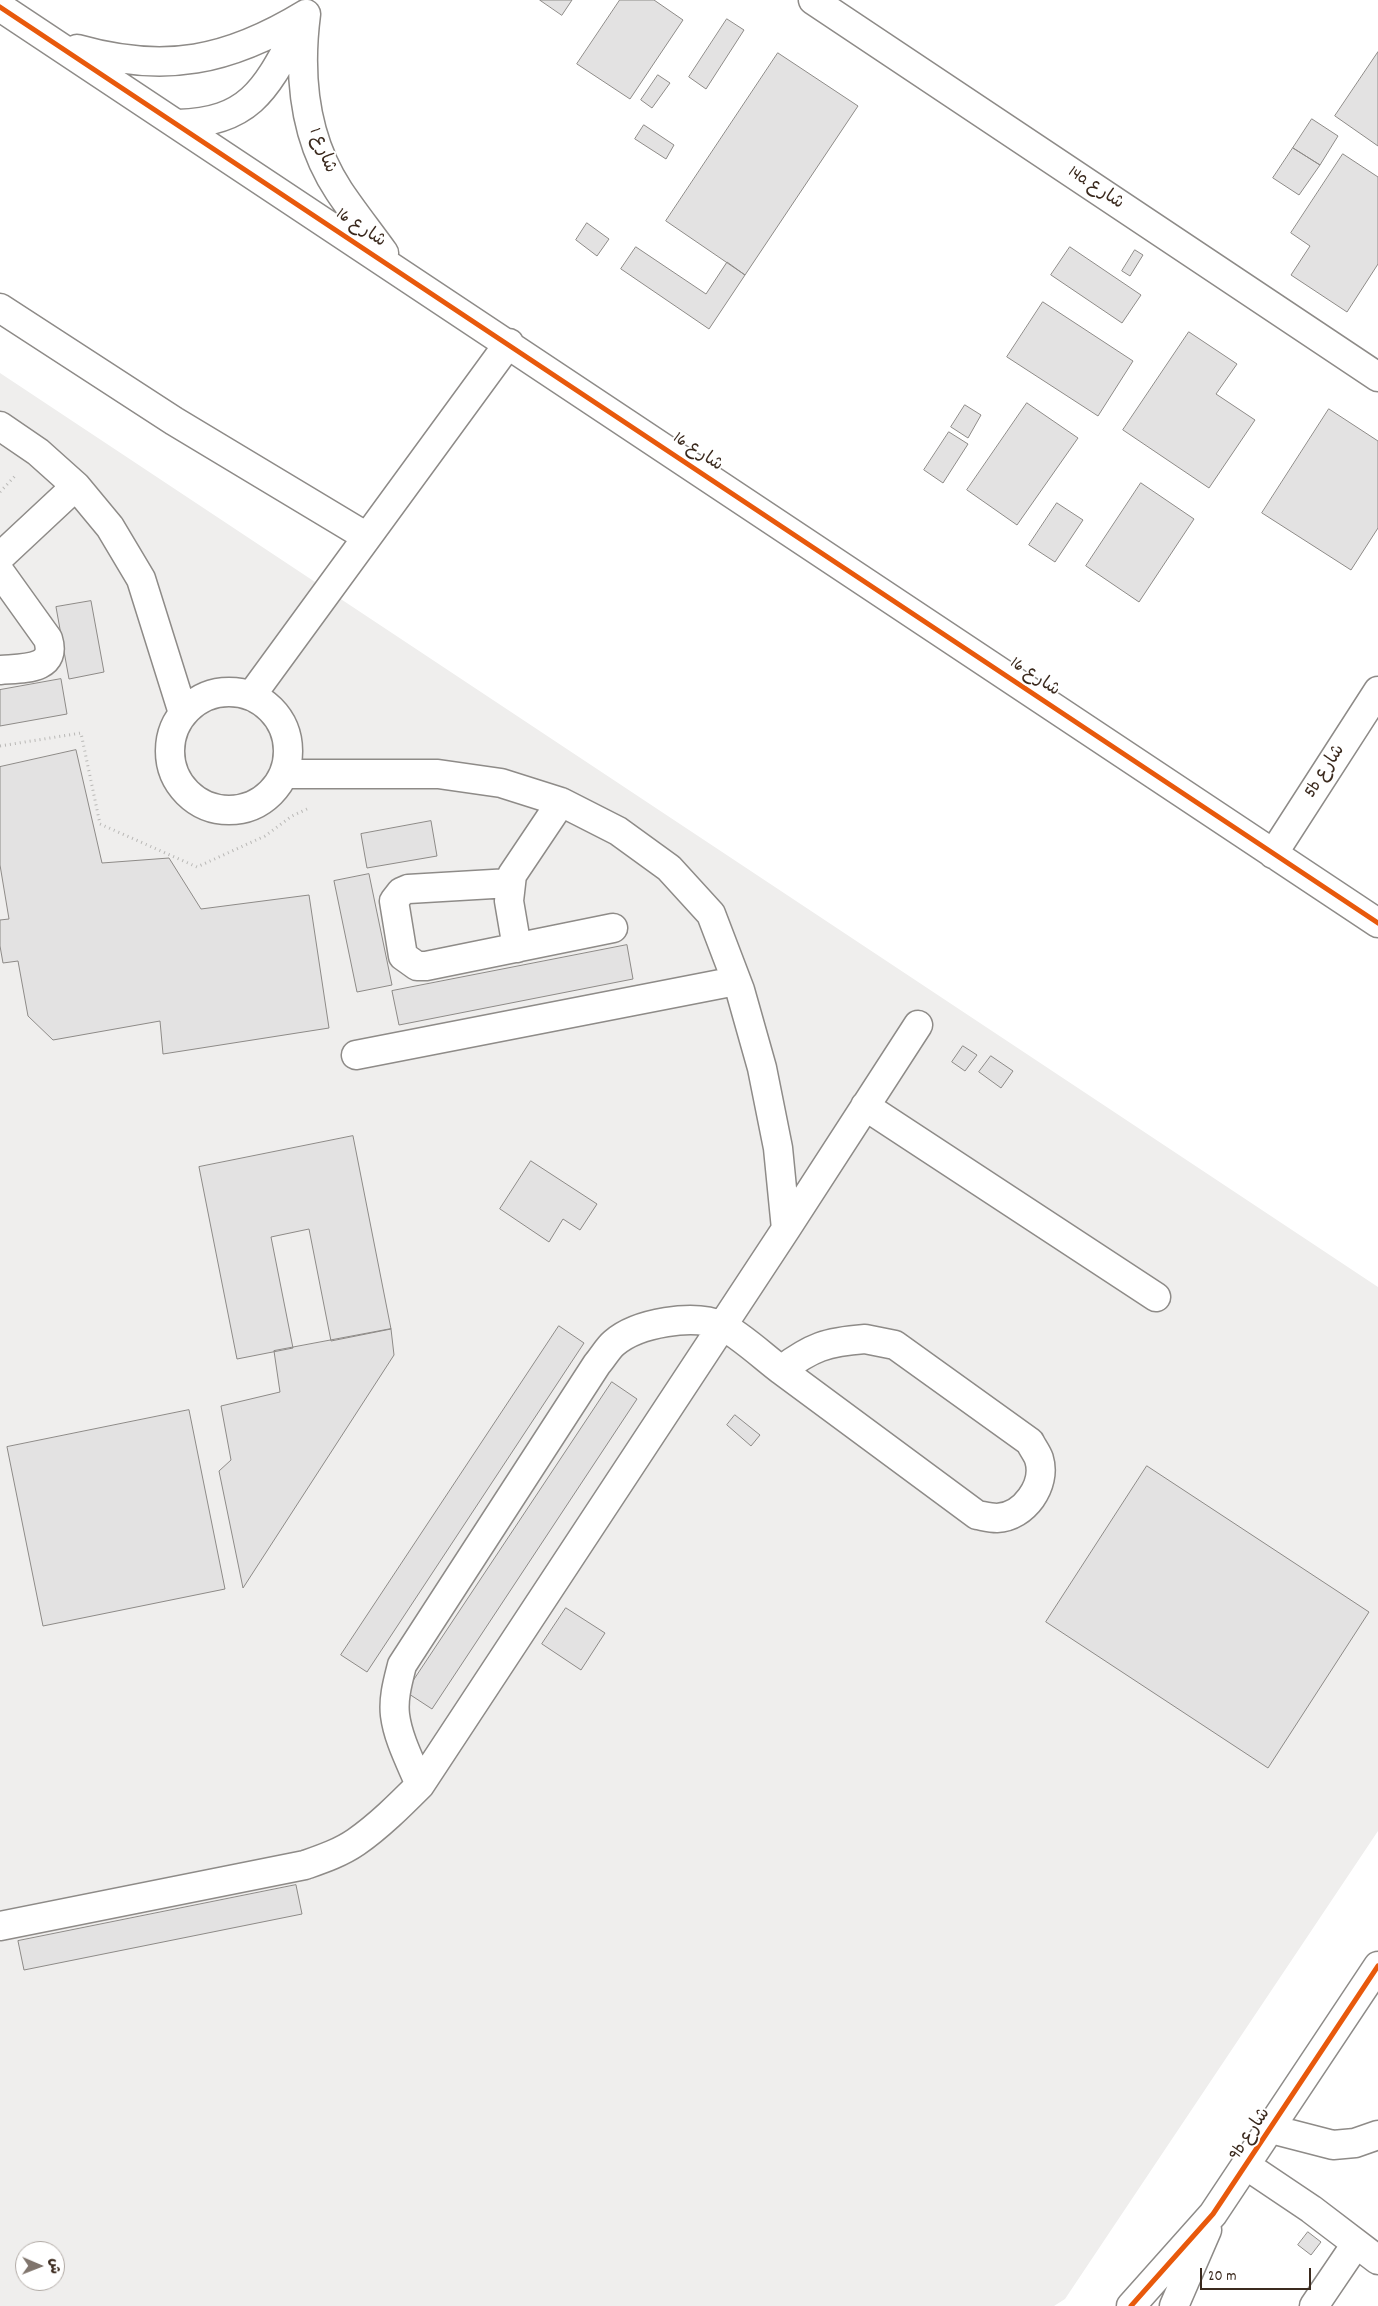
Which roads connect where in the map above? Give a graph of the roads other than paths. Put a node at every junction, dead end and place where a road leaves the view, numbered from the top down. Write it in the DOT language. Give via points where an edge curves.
graph roads {
  1 [pos="813,0"];
  2 [pos="0,7"];
  3 [pos="311,7"];
  4 [pos="56,43"];
  5 [pos="178,124"];
  6 [pos="395,269"];
  7 [pos="0,308"];
  8 [pos="508,343"];
  9 [pos="1378,377"];
  10 [pos="0,426"];
  11 [pos="76,486"];
  12 [pos="367,537"];
  13 [pos="0,556"];
  14 [pos="0,572"];
  15 [pos="0,670"];
  16 [pos="1378,691"];
  17 [pos="251,696"];
  18 [pos="183,712"];
  19 [pos="284,774"];
  20 [pos="561,802"];
  21 [pos="1273,854"];
  22 [pos="510,883"];
  23 [pos="1378,923"];
  24 [pos="613,928"];
  25 [pos="517,948"];
  26 [pos="736,981"];
  27 [pos="918,1025"];
  28 [pos="356,1055"];
  29 [pos="865,1106"];
  30 [pos="786,1229"];
  31 [pos="1156,1297"];
  32 [pos="721,1326"];
  33 [pos="781,1370"];
  34 [pos="420,1785"];
  35 [pos="0,1926"];
  36 [pos="1378,1966"];
  37 [pos="1271,2129"];
  38 [pos="1378,2135"];
  39 [pos="1246,2166"];
  40 [pos="1213,2214"];
  41 [pos="1356,2244"];
  42 [pos="1378,2260"];
  43 [pos="1131,2306"];
  44 [pos="1174,2306"];
  45 [pos="1314,2306"];
  1 -- 9 [label="street, 14a شارع"];
  2 -- 4 [label="street, شارع 16"];
  3 -- 4 [label="street" via="252,44 192,60 131,60"];
  3 -- 5 [label="street" via="264,87 247,104 226,117"];
  3 -- 6 [label="street, شارع 1" via="302,44 302,75 313,135 338,190"];
  4 -- 5 [label="street, شارع 16"];
  5 -- 6 [label="street, شارع 16"];
  6 -- 8 [label="street, شارع 16"];
  7 -- 12 [label="street" via="174,421"];
  8 -- 12 [label="street"];
  8 -- 21 [label="street, شارع 16"];
  10 -- 11 [label="street" via="38,452"];
  11 -- 13 [label="street"];
  11 -- 18 [label="street" via="110,527 141,579"];
  12 -- 17 [label="street"];
  14 -- 15 [label="street" via="50,646 49,655 36,666"];
  16 -- 21 [label="street, 5b شارع"];
  17 -- 18 [label="street" via="227,692 211,695"];
  17 -- 19 [label="street" via="279,719 287,737"];
  18 -- 19 [label="street" via="172,735 170,761 180,785 198,802 222,811 248,808 270,795"];
  19 -- 20 [label="street" via="438,774 501,783"];
  20 -- 22 [label="street" via="516,867"];
  20 -- 26 [label="street" via="618,831 669,868 711,914"];
  21 -- 23 [label="street, شارع 16"];
  22 -- 25 [label="street" via="509,901"];
  22 -- 25 [label="street" via="408,889 400,892 394,901 403,956 417,966"];
  24 -- 25 [label="street"];
  26 -- 28 [label="street"];
  26 -- 30 [label="street" via="762,1068 778,1148"];
  27 -- 29 [label="street"];
  29 -- 30 [label="street"];
  29 -- 31 [label="street"];
  30 -- 32 [label="street"];
  32 -- 33 [label="street"];
  32 -- 34 [label="street"];
  32 -- 34 [label="street" via="689,1320 666,1321 636,1330 614,1343 597,1364 402,1665 395,1694 395,1715"];
  33 -- 33 [label="street" via="977,1515 998,1518 1017,1512 1032,1499 1039,1480 1039,1460 1030,1442 895,1345 865,1339 834,1341 806,1352"];
  34 -- 35 [label="street" via="355,1843 305,1865"];
  36 -- 37 [label="street, 9b شارع"];
  37 -- 38 [label="street" via="1333,2145 1355,2144"];
  37 -- 39 [label="street, 9b شارع"];
  39 -- 40 [label="street, 9b شارع"];
  39 -- 41 [label="street" via="1311,2209"];
  40 -- 43 [label="street, 9b شارع"];
  40 -- 44 [label="street, 9b شارع" via="1198,2256"];
  41 -- 42 [label="street"];
  41 -- 45 [label="street"];
}
